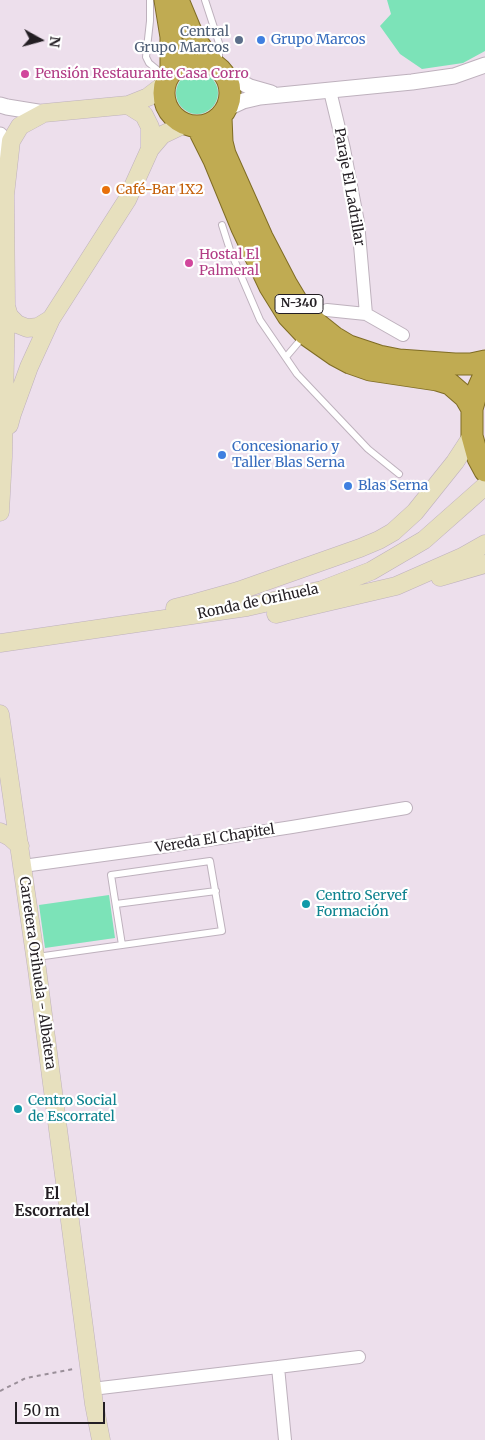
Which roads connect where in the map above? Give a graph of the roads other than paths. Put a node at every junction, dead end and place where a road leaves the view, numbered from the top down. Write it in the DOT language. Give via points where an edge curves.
graph roads {
  1 [pos="150,0"];
  2 [pos="165,0"];
  3 [pos="178,0"];
  4 [pos="205,0"];
  5 [pos="485,65"];
  6 [pos="219,68"];
  7 [pos="167,78"];
  8 [pos="330,91"];
  9 [pos="277,95"];
  10 [pos="0,105"];
  11 [pos="128,105"];
  12 [pos="224,112"];
  13 [pos="44,113"];
  14 [pos="191,125"];
  15 [pos="0,135"];
  16 [pos="150,149"];
  17 [pos="8,168"];
  18 [pos="222,225"];
  19 [pos="6,306"];
  20 [pos="327,310"];
  21 [pos="366,314"];
  22 [pos="52,319"];
  23 [pos="305,334"];
  24 [pos="403,335"];
  25 [pos="286,357"];
  26 [pos="485,361"];
  27 [pos="485,373"];
  28 [pos="472,410"];
  29 [pos="472,436"];
  30 [pos="2,458"];
  31 [pos="485,471"];
  32 [pos="399,474"];
  33 [pos="485,486"];
  34 [pos="0,512"];
  35 [pos="485,544"];
  36 [pos="485,564"];
  37 [pos="396,586"];
  38 [pos="168,620"];
  39 [pos="60,635"];
  40 [pos="0,644"];
  41 [pos="0,714"];
  42 [pos="8,770"];
  43 [pos="0,804"];
  44 [pos="406,808"];
  45 [pos="8,815"];
  46 [pos="0,825"];
  47 [pos="0,832"];
  48 [pos="20,846"];
  49 [pos="23,866"];
  50 [pos="216,891"];
  51 [pos="116,904"];
  52 [pos="122,945"];
  53 [pos="36,957"];
  54 [pos="359,1357"];
  55 [pos="278,1367"];
  56 [pos="92,1389"];
  57 [pos="101,1440"];
  58 [pos="285,1440"];
  1 -- 7 [label="lane" via="146,57"];
  2 -- 7 [label="highway, N-340" via="172,38"];
  3 -- 6 [label="highway, N-340" via="197,42"];
  4 -- 6 [label="lane" via="218,43"];
  5 -- 8 [label="street" via="454,76"];
  6 -- 7 [label="highway" via="194,59 177,66"];
  6 -- 9 [label="street" via="250,87"];
  6 -- 12 [label="highway, N-340" via="229,81 231,90"];
  7 -- 11 [label="main road" via="148,97"];
  7 -- 14 [label="highway, N-340" via="164,96 167,108 174,118"];
  8 -- 9 [label="street"];
  8 -- 21 [label="street, Paraje El Ladrillar" via="358,222"];
  9 -- 12 [label="street" via="243,101"];
  10 -- 13 [label="street"];
  11 -- 13 [label="main road"];
  11 -- 16 [label="main road" via="144,115 150,126"];
  12 -- 14 [label="highway" via="214,122"];
  12 -- 26 [label="highway, N-340" via="222,142 226,154 286,285 306,313 349,346 379,356 455,364"];
  13 -- 17 [label="main road" via="20,126 12,141"];
  14 -- 16 [label="main road" via="162,135"];
  14 -- 23 [label="highway, N-340" via="214,160 270,287 288,316"];
  15 -- 17 [label="street"];
  16 -- 22 [label="main road" via="127,200"];
  17 -- 19 [label="main road" via="5,194"];
  18 -- 25 [label="lane" via="260,320"];
  19 -- 22 [label="main road" via="9,316 27,328 38,327"];
  19 -- 30 [label="main road"];
  20 -- 21 [label="street"];
  21 -- 24 [label="street"];
  22 -- 30 [label="main road" via="29,367 12,414"];
  23 -- 25 [label="lane"];
  23 -- 28 [label="highway, N-340" via="335,356 363,368 450,384 465,397"];
  25 -- 32 [label="lane" via="297,374 368,449"];
  27 -- 28 [label="highway"];
  28 -- 29 [label="highway"];
  29 -- 31 [label="highway"];
  29 -- 39 [label="main road" via="415,512 379,540 204,601 115,618"];
  30 -- 34 [label="main road"];
  33 -- 38 [label="main road, Ronda de Orihuela" via="424,540 370,571 322,590"];
  35 -- 37 [label="main road"];
  36 -- 37 [label="main road"];
  37 -- 38 [label="main road" via="274,614 215,620"];
  38 -- 39 [label="main road, Ronda de Orihuela"];
  39 -- 40 [label="main road, Ronda de Orihuela"];
  41 -- 42 [label="main road, Carretera Orihuela - Albatera"];
  42 -- 43 [label="main road" via="6,791"];
  42 -- 45 [label="main road, Carretera Orihuela - Albatera"];
  44 -- 49 [label="street, Vereda El Chapitel"];
  45 -- 46 [label="main road" via="8,822"];
  45 -- 48 [label="main road, Carretera Orihuela - Albatera"];
  47 -- 48 [label="main road"];
  48 -- 49 [label="main road, Carretera Orihuela - Albatera"];
  49 -- 53 [label="main road, Carretera Orihuela - Albatera"];
  50 -- 51 [label="lane"];
  50 -- 51 [label="lane" via="210,861 112,875"];
  50 -- 52 [label="lane" via="222,931"];
  51 -- 52 [label="lane"];
  52 -- 53 [label="lane"];
  53 -- 56 [label="main road, Carretera Orihuela - Albatera"];
  54 -- 55 [label="street"];
  55 -- 56 [label="street"];
  55 -- 58 [label="street"];
  56 -- 57 [label="main road, Carretera Orihuela - Albatera"];
}
